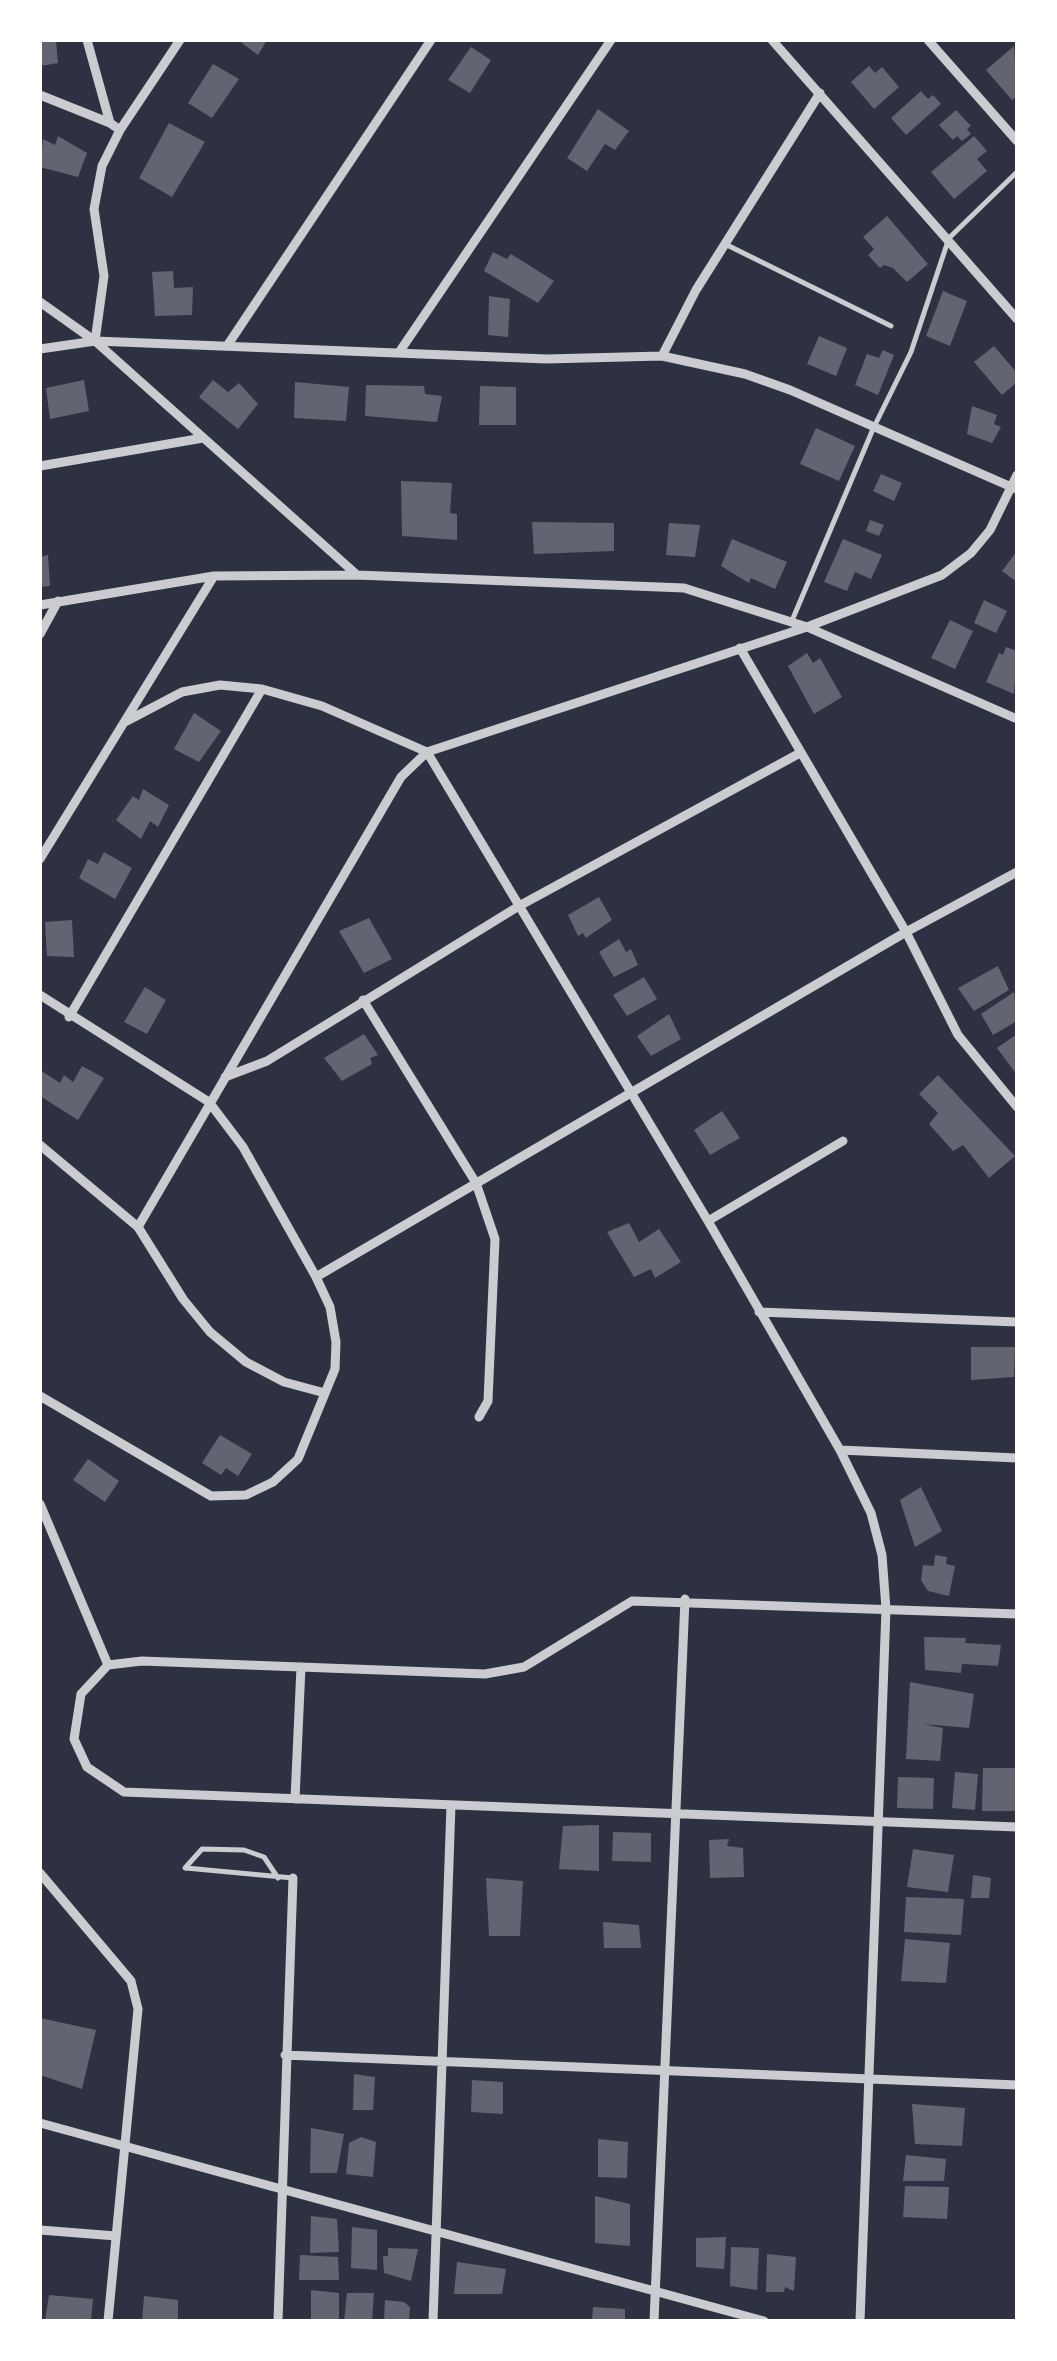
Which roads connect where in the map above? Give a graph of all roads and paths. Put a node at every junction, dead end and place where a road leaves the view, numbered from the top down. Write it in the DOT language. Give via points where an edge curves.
graph roads {
  1 [pos="87,40"];
  2 [pos="180,40"];
  3 [pos="432,40"];
  4 [pos="612,40"];
  5 [pos="772,40"];
  6 [pos="928,40"];
  7 [pos="820,94"];
  8 [pos="40,95"];
  9 [pos="110,123"];
  10 [pos="120,130"];
  11 [pos="1017,141"];
  12 [pos="1017,172"];
  13 [pos="949,238"];
  14 [pos="725,244"];
  15 [pos="40,302"];
  16 [pos="1017,319"];
  17 [pos="891,326"];
  18 [pos="95,342"];
  19 [pos="228,346"];
  20 [pos="40,350"];
  21 [pos="400,350"];
  22 [pos="662,356"];
  23 [pos="873,428"];
  24 [pos="204,438"];
  25 [pos="40,466"];
  26 [pos="1017,475"];
  27 [pos="1014,488"];
  28 [pos="214,576"];
  29 [pos="357,576"];
  30 [pos="58,601"];
  31 [pos="40,605"];
  32 [pos="791,623"];
  33 [pos="808,627"];
  34 [pos="40,634"];
  35 [pos="740,648"];
  36 [pos="262,690"];
  37 [pos="1017,719"];
  38 [pos="124,723"];
  39 [pos="427,752"];
  40 [pos="800,753"];
  41 [pos="40,859"];
  42 [pos="1017,872"];
  43 [pos="520,906"];
  44 [pos="906,932"];
  45 [pos="40,995"];
  46 [pos="362,1000"];
  47 [pos="69,1017"];
  48 [pos="225,1077"];
  49 [pos="632,1095"];
  50 [pos="209,1102"];
  51 [pos="1017,1107"];
  52 [pos="843,1141"];
  53 [pos="40,1145"];
  54 [pos="476,1183"];
  55 [pos="708,1221"];
  56 [pos="138,1227"];
  57 [pos="316,1277"];
  58 [pos="758,1312"];
  59 [pos="1017,1322"];
  60 [pos="325,1393"];
  61 [pos="40,1396"];
  62 [pos="479,1416"];
  63 [pos="840,1450"];
  64 [pos="1017,1458"];
  65 [pos="40,1504"];
  66 [pos="685,1599"];
  67 [pos="886,1609"];
  68 [pos="1017,1614"];
  69 [pos="108,1665"];
  70 [pos="301,1668"];
  71 [pos="295,1799"];
  72 [pos="452,1805"];
  73 [pos="677,1812"];
  74 [pos="879,1823"];
  75 [pos="1017,1828"];
  76 [pos="40,1873"];
  77 [pos="278,1878"];
  78 [pos="293,1878"];
  79 [pos="285,2055"];
  80 [pos="443,2061"];
  81 [pos="663,2067"];
  82 [pos="872,2079"];
  83 [pos="1017,2085"];
  84 [pos="40,2123"];
  85 [pos="126,2146"];
  86 [pos="280,2188"];
  87 [pos="40,2230"];
  88 [pos="437,2233"];
  89 [pos="116,2236"];
  90 [pos="656,2292"];
  91 [pos="108,2321"];
  92 [pos="278,2321"];
  93 [pos="433,2321"];
  94 [pos="654,2321"];
  95 [pos="764,2321"];
  96 [pos="860,2321"];
  1 -- 9 [label="street"];
  2 -- 10 [label="street"];
  3 -- 19 [label="street"];
  4 -- 21 [label="street"];
  5 -- 7 [label="street"];
  6 -- 11 [label="street"];
  7 -- 13 [label="street"];
  7 -- 14 [label="street"];
  8 -- 9 [label="street"];
  9 -- 10 [label="street"];
  10 -- 18 [label="street" via="102,166 94,209 104,276"];
  12 -- 13 [label="lane"];
  13 -- 16 [label="street"];
  13 -- 23 [label="lane" via="911,352"];
  14 -- 17 [label="lane"];
  14 -- 22 [label="street"];
  15 -- 18 [label="street"];
  18 -- 19 [label="street"];
  18 -- 20 [label="street"];
  18 -- 24 [label="street"];
  19 -- 21 [label="street"];
  21 -- 22 [label="street" via="547,359"];
  22 -- 23 [label="street" via="745,374"];
  23 -- 27 [label="street"];
  23 -- 32 [label="lane"];
  24 -- 25 [label="street"];
  24 -- 29 [label="street"];
  26 -- 27 [label="street"];
  27 -- 33 [label="street" via="971,553 942,575"];
  28 -- 29 [label="street"];
  28 -- 30 [label="street"];
  28 -- 38 [label="street"];
  29 -- 32 [label="street" via="684,588"];
  30 -- 31 [label="street"];
  30 -- 34 [label="street"];
  32 -- 33 [label="street"];
  33 -- 35 [label="street"];
  33 -- 37 [label="street"];
  35 -- 39 [label="street"];
  35 -- 40 [label="street"];
  36 -- 38 [label="street" via="220,685 182,692"];
  36 -- 39 [label="street" via="322,706"];
  36 -- 47 [label="street"];
  38 -- 41 [label="street"];
  39 -- 43 [label="street"];
  39 -- 48 [label="street" via="401,776"];
  40 -- 43 [label="street"];
  40 -- 44 [label="street"];
  42 -- 44 [label="street"];
  43 -- 46 [label="street"];
  43 -- 49 [label="street"];
  44 -- 49 [label="street"];
  44 -- 51 [label="street" via="958,1035"];
  45 -- 47 [label="street"];
  46 -- 48 [label="street" via="267,1061"];
  46 -- 54 [label="street"];
  47 -- 50 [label="street"];
  48 -- 50 [label="street"];
  49 -- 54 [label="street"];
  49 -- 55 [label="street"];
  50 -- 56 [label="street"];
  50 -- 57 [label="street" via="243,1147"];
  52 -- 55 [label="street"];
  53 -- 56 [label="street"];
  54 -- 57 [label="street"];
  54 -- 62 [label="street" via="495,1239 488,1401"];
  55 -- 58 [label="street"];
  56 -- 60 [label="street" via="210,1332 246,1362"];
  57 -- 60 [label="street" via="336,1342"];
  58 -- 59 [label="street"];
  58 -- 63 [label="street"];
  60 -- 61 [label="street" via="298,1459 246,1495 211,1496"];
  63 -- 64 [label="street"];
  63 -- 67 [label="street" via="871,1513"];
  65 -- 69 [label="street"];
  66 -- 67 [label="street"];
  66 -- 70 [label="street" via="632,1601 524,1667 485,1674"];
  66 -- 73 [label="street"];
  67 -- 68 [label="street"];
  67 -- 74 [label="street"];
  69 -- 70 [label="street"];
  69 -- 71 [label="street" via="81,1694 74,1728 87,1767 105,1783 124,1792"];
  70 -- 71 [label="street"];
  71 -- 72 [label="street"];
  72 -- 73 [label="street"];
  72 -- 80 [label="street"];
  73 -- 74 [label="street"];
  73 -- 81 [label="street"];
  74 -- 75 [label="street"];
  74 -- 82 [label="street"];
  76 -- 85 [label="street" via="131,1981 138,2008"];
  77 -- 77 [label="lane" via="204,1870 185,1868 202,1849 244,1850 264,1857"];
  77 -- 78 [label="lane"];
  78 -- 79 [label="street"];
  79 -- 80 [label="street"];
  79 -- 86 [label="street"];
  80 -- 81 [label="street"];
  80 -- 88 [label="street"];
  81 -- 82 [label="street"];
  81 -- 90 [label="street"];
  82 -- 83 [label="street"];
  82 -- 96 [label="street"];
  84 -- 85 [label="street"];
  85 -- 86 [label="street"];
  85 -- 89 [label="street"];
  86 -- 88 [label="street"];
  86 -- 92 [label="street"];
  87 -- 89 [label="street"];
  88 -- 90 [label="street"];
  88 -- 93 [label="street"];
  89 -- 91 [label="street"];
  90 -- 94 [label="street"];
  90 -- 95 [label="street"];
}
